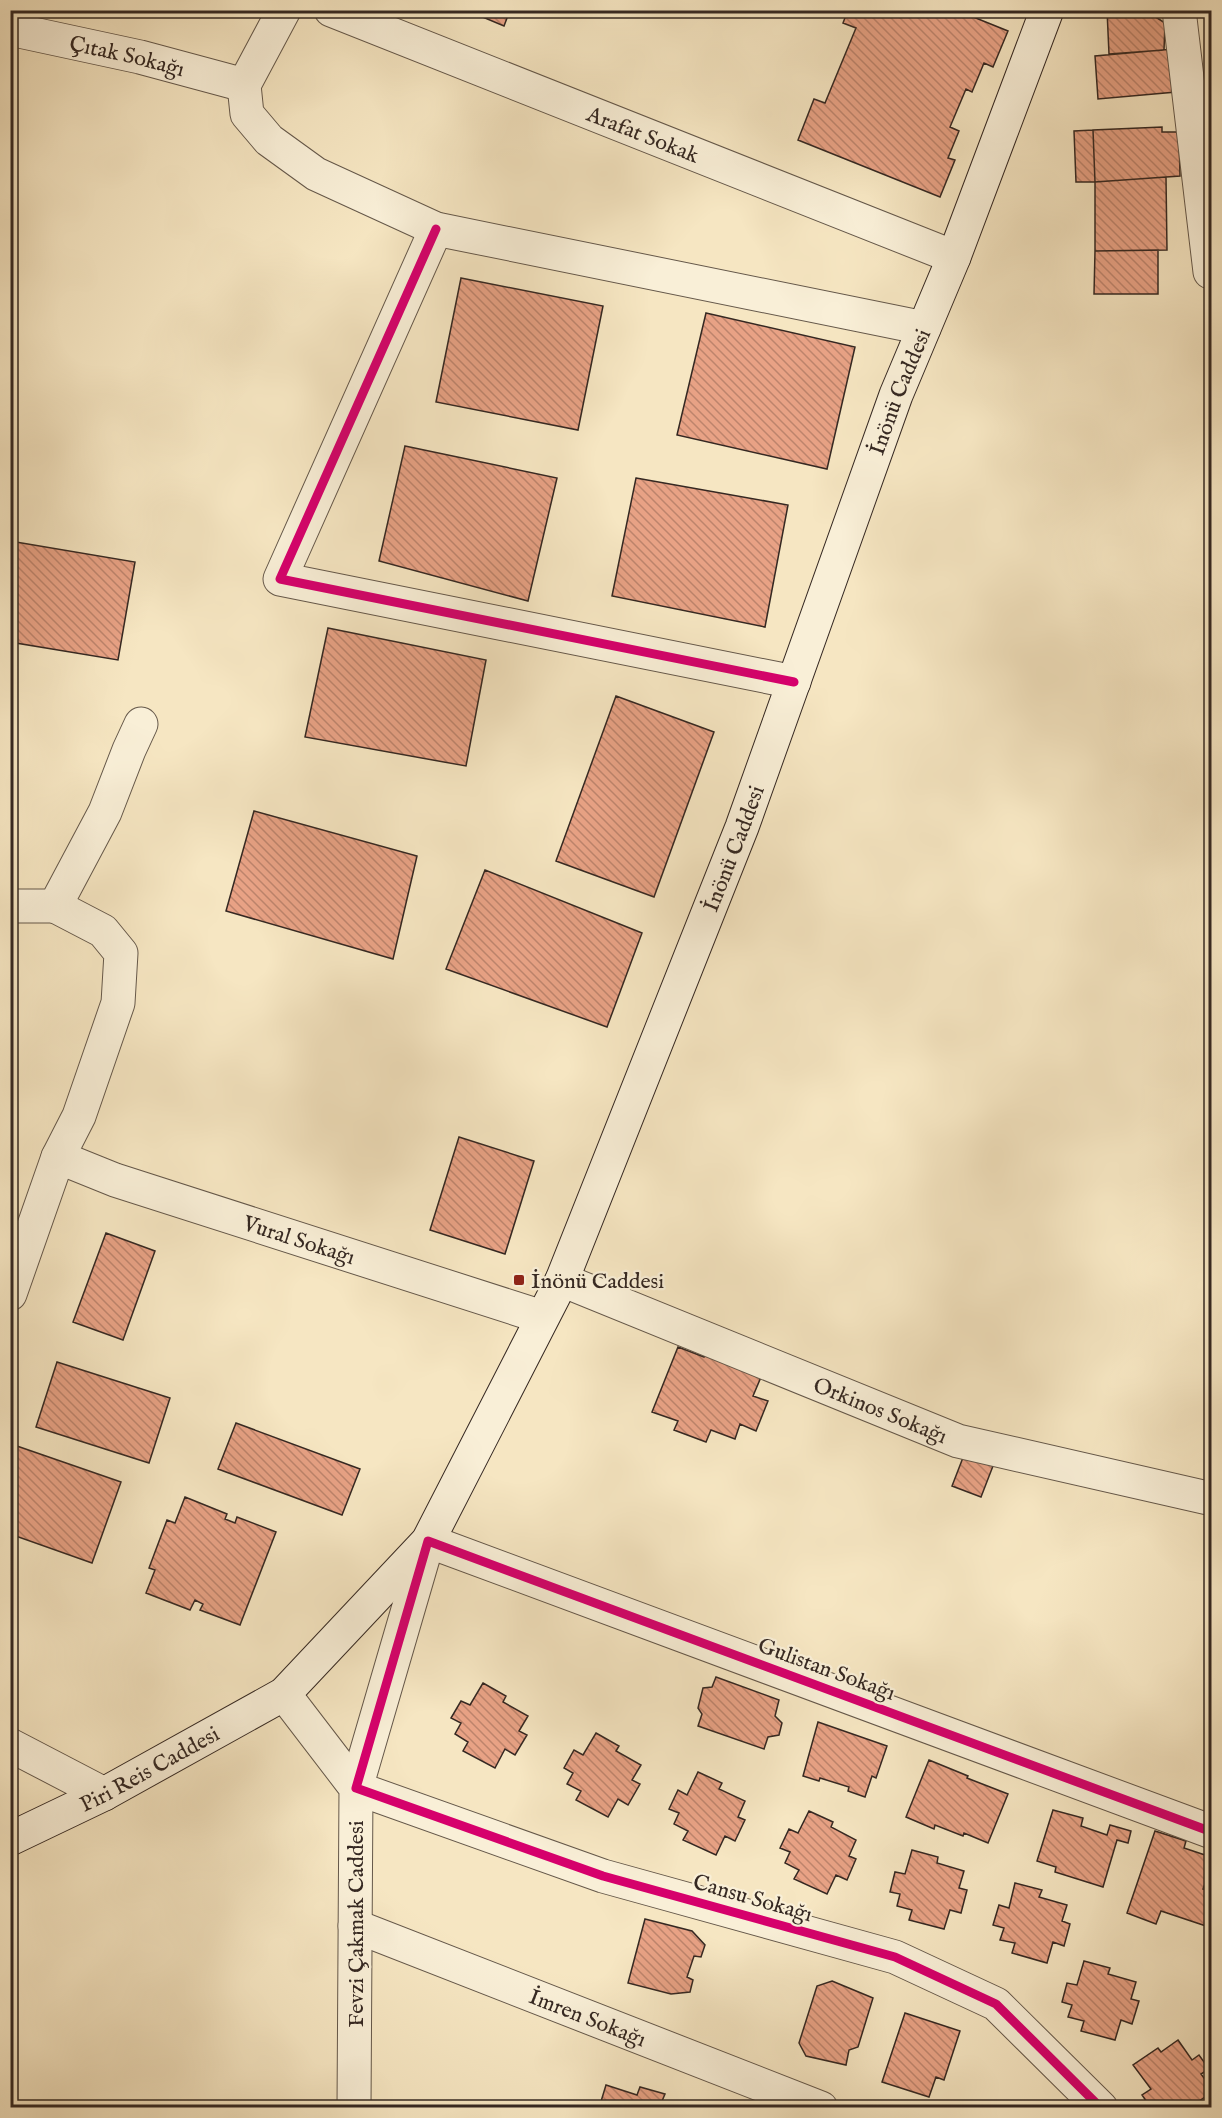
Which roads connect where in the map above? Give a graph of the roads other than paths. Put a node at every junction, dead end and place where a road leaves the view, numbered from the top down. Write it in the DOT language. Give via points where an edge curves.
graph roads {
  1 [pos="284,10"];
  2 [pos="331,10"];
  3 [pos="1047,10"];
  4 [pos="1179,10"];
  5 [pos="10,29"];
  6 [pos="244,85"];
  7 [pos="435,229"];
  8 [pos="954,257"];
  9 [pos="1210,272"];
  10 [pos="924,328"];
  11 [pos="794,682"];
  12 [pos="141,724"];
  13 [pos="10,906"];
  14 [pos="56,906"];
  15 [pos="58,1157"];
  16 [pos="562,1280"];
  17 [pos="10,1294"];
  18 [pos="542,1317"];
  19 [pos="1212,1499"];
  20 [pos="428,1541"];
  21 [pos="284,1694"];
  22 [pos="10,1745"];
  23 [pos="356,1788"];
  24 [pos="104,1794"];
  25 [pos="1212,1832"];
  26 [pos="10,1839"];
  27 [pos="356,1926"];
  28 [pos="354,2108"];
  29 [pos="821,2108"];
  30 [pos="1101,2108"];
  1 -- 6 [label="street"];
  2 -- 8 [label="street, Arafat Sokak"];
  3 -- 8 [label="street, İnönü Caddesi"];
  4 -- 9 [label="street"];
  5 -- 6 [label="street, Çıtak Sokağı" via="140,57"];
  6 -- 7 [label="street" via="247,114 269,140 316,174"];
  7 -- 10 [label="street"];
  7 -- 11 [label="street" via="280,579"];
  8 -- 10 [label="street, İnönü Caddesi"];
  10 -- 11 [label="street, İnönü Caddesi" via="896,395"];
  11 -- 16 [label="street, İnönü Caddesi" via="742,826"];
  12 -- 14 [label="street" via="105,812"];
  13 -- 14 [label="street"];
  14 -- 15 [label="street" via="103,931 121,953 118,1003 79,1116"];
  15 -- 17 [label="street"];
  15 -- 18 [label="street, Vural Sokağı" via="115,1180"];
  16 -- 18 [label="street, İnönü Caddesi"];
  16 -- 19 [label="street, Orkinos Sokağı" via="958,1441"];
  18 -- 20 [label="street, İnönü Caddesi"];
  20 -- 21 [label="street, İnönü Caddesi"];
  20 -- 23 [label="street"];
  20 -- 25 [label="street, Gulistan Sokağı"];
  21 -- 23 [label="street, Fevzi Çakmak Caddesi"];
  21 -- 24 [label="street, Piri Reis Caddesi"];
  22 -- 24 [label="street"];
  23 -- 27 [label="street, Fevzi Çakmak Caddesi"];
  23 -- 30 [label="street, Cansu Sokağı" via="603,1875 895,1957 996,2004"];
  24 -- 26 [label="street, Piri Reis Caddesi"];
  27 -- 28 [label="street, Fevzi Çakmak Caddesi"];
  27 -- 29 [label="street, İmren Sokağı"];
}
